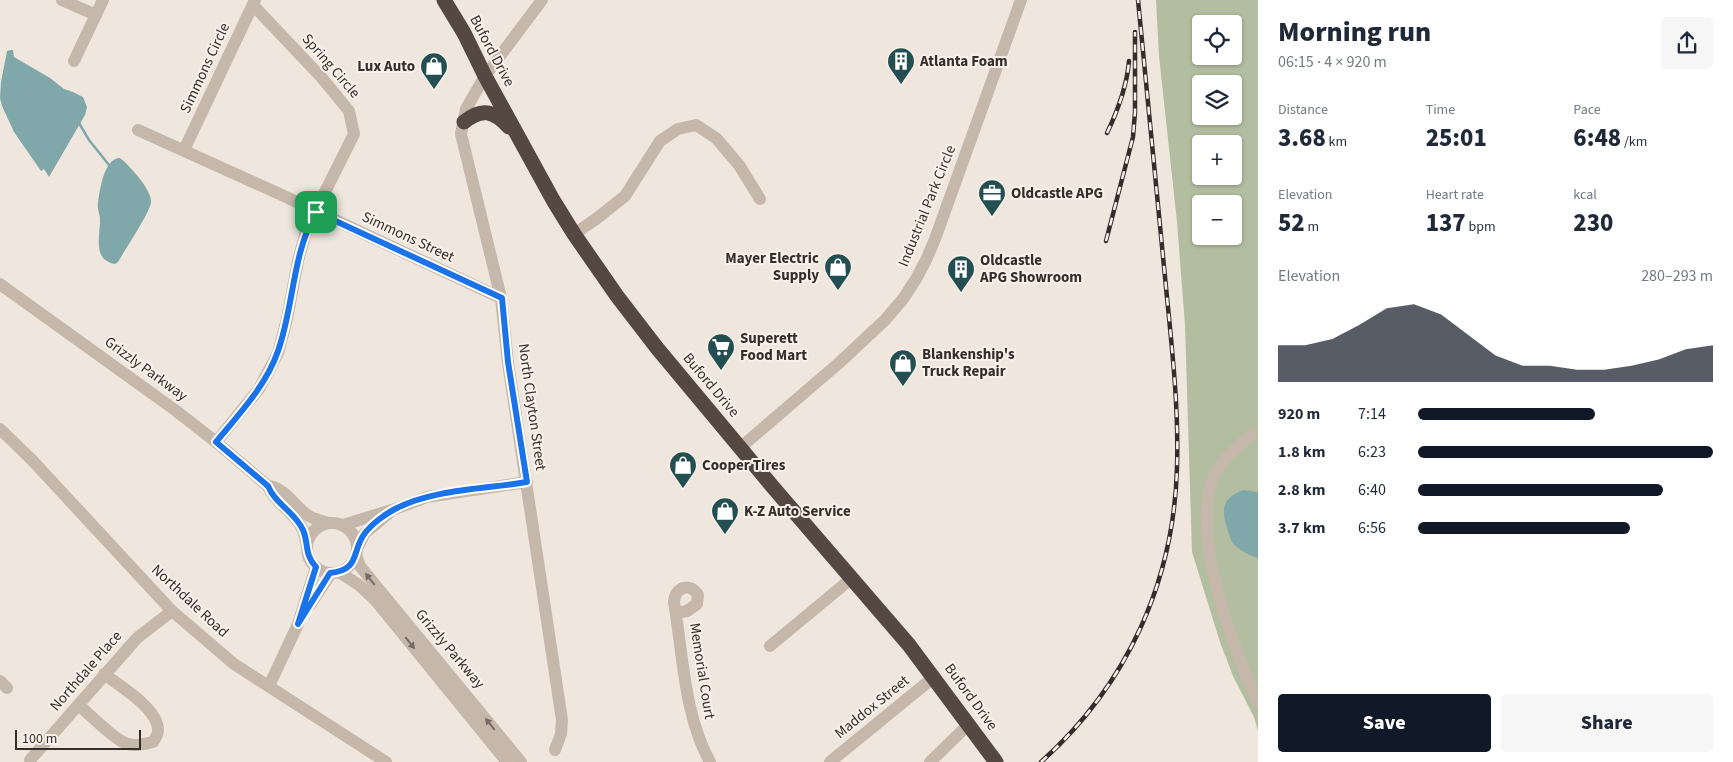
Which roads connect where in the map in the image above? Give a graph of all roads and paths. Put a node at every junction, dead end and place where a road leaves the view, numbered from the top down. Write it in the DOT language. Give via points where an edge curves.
graph roads {
  1 [pos="62,0"];
  2 [pos="103,0"];
  3 [pos="444,0"];
  4 [pos="542,0"];
  5 [pos="1021,0"];
  6 [pos="254,3"];
  7 [pos="96,15"];
  8 [pos="74,61"];
  9 [pos="485,76"];
  10 [pos="464,122"];
  11 [pos="138,130"];
  12 [pos="518,136"];
  13 [pos="184,150"];
  14 [pos="760,199"];
  15 [pos="316,212"];
  16 [pos="574,234"];
  17 [pos="0,284"];
  18 [pos="502,298"];
  19 [pos="0,429"];
  20 [pos="1251,434"];
  21 [pos="216,442"];
  22 [pos="741,447"];
  23 [pos="527,482"];
  24 [pos="268,486"];
  25 [pos="394,509"];
  26 [pos="328,523"];
  27 [pos="344,525"];
  28 [pos="307,546"];
  29 [pos="357,551"];
  30 [pos="316,567"];
  31 [pos="335,573"];
  32 [pos="852,578"];
  33 [pos="172,611"];
  34 [pos="676,613"];
  35 [pos="298,624"];
  36 [pos="770,646"];
  37 [pos="104,674"];
  38 [pos="934,677"];
  39 [pos="269,686"];
  40 [pos="1258,701"];
  41 [pos="78,705"];
  42 [pos="969,724"];
  43 [pos="555,750"];
  44 [pos="30,761"];
  45 [pos="386,762"];
  46 [pos="507,762"];
  47 [pos="521,762"];
  48 [pos="710,762"];
  49 [pos="830,762"];
  50 [pos="930,762"];
  51 [pos="996,762"];
  1 -- 7 [label="street"];
  2 -- 7 [label="street"];
  3 -- 9 [label="highway, Buford Drive"];
  4 -- 9 [label="street, North Clayton Street"];
  5 -- 22 [label="street, Industrial Park Circle" via="935,239 916,278 898,305 870,335"];
  6 -- 13 [label="street, Simmons Circle"];
  6 -- 15 [label="street, Spring Circle" via="349,111 354,134"];
  7 -- 8 [label="street"];
  9 -- 10 [label="street, North Clayton Street" via="466,109"];
  9 -- 12 [label="highway, Buford Drive"];
  10 -- 12 [label="highway" via="473,114 488,113 500,117"];
  10 -- 18 [label="street, North Clayton Street" via="461,134"];
  11 -- 13 [label="street, Simmons Street"];
  12 -- 16 [label="highway, Buford Drive"];
  13 -- 15 [label="street, Simmons Street"];
  14 -- 16 [label="street" via="716,138 696,125 678,129 660,141 625,196"];
  15 -- 18 [label="street, Simmons Street"];
  15 -- 21 [label="street, Spring Circle" via="307,228 298,261 288,319 278,353 259,390"];
  16 -- 22 [label="highway, Buford Drive" via="637,323"];
  17 -- 21 [label="street, Grizzly Parkway"];
  18 -- 23 [label="street, North Clayton Street" via="508,362"];
  19 -- 33 [label="street, Northdale Road"];
  20 -- 40 [label="street" via="1220,466 1212,481 1208,532 1220,601 1244,673"];
  21 -- 24 [label="street, Grizzly Parkway"];
  22 -- 32 [label="highway, Buford Drive"];
  23 -- 25 [label="street" via="427,496"];
  23 -- 43 [label="street, North Clayton Street" via="562,720"];
  24 -- 26 [label="street, Grizzly Parkway" via="278,487 305,513"];
  24 -- 28 [label="street, Grizzly Parkway" via="272,496 303,530"];
  25 -- 27 [label="street"];
  25 -- 29 [label="street" via="364,534"];
  26 -- 27 [label="street"];
  26 -- 28 [label="street" via="313,531"];
  27 -- 29 [label="street" via="354,534"];
  28 -- 30 [label="street" via="307,554"];
  29 -- 31 [label="street" via="346,569"];
  47 -- 29 [label="street, Grizzly Parkway, one-way" via="360,566"];
  30 -- 31 [label="street" via="323,572"];
  30 -- 35 [label="street"];
  31 -- 35 [label="street"];
  31 -- 46 [label="street, Grizzly Parkway, one-way" via="359,585 376,601"];
  32 -- 36 [label="street"];
  32 -- 38 [label="highway, Buford Drive"];
  33 -- 37 [label="street, Northdale Place" via="137,638"];
  33 -- 39 [label="street, Northdale Road" via="234,664"];
  34 -- 48 [label="street, Memorial Court" via="691,712"];
  35 -- 39 [label="street"];
  37 -- 41 [label="street, Northdale Place"];
  37 -- 41 [label="street" via="154,716 158,732 153,742 139,746 126,744"];
  38 -- 42 [label="highway, Buford Drive"];
  38 -- 49 [label="street, Maddox Street"];
  39 -- 45 [label="street, Northdale Road"];
  41 -- 44 [label="street, Northdale Place"];
  42 -- 50 [label="street"];
  42 -- 51 [label="highway, Buford Drive"];
}
